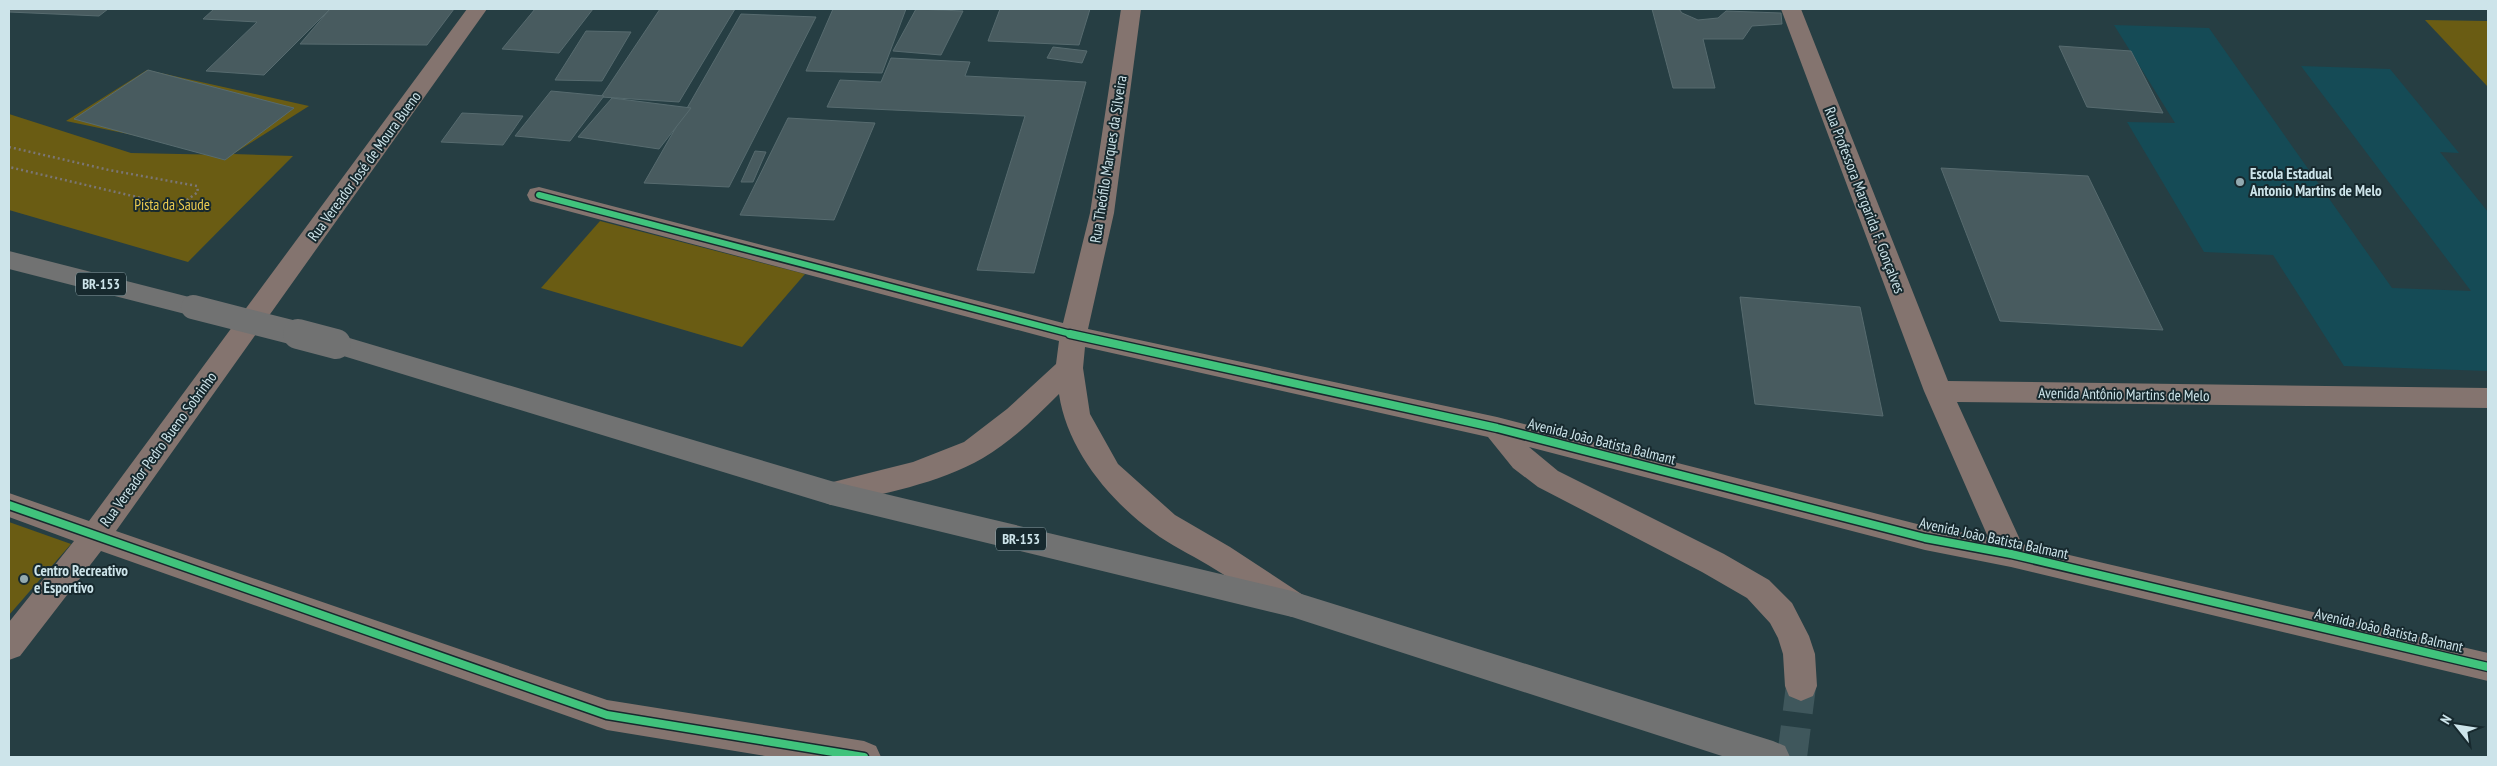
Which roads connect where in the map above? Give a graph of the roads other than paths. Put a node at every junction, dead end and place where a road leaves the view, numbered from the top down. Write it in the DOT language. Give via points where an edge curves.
graph roads {
  1 [pos="477,9"];
  2 [pos="1132,9"];
  3 [pos="1791,9"];
  4 [pos="539,195"];
  5 [pos="9,260"];
  6 [pos="251,322"];
  7 [pos="1073,335"];
  8 [pos="1069,368"];
  9 [pos="1938,392"];
  10 [pos="2488,398"];
  11 [pos="1497,428"];
  12 [pos="831,492"];
  13 [pos="9,505"];
  14 [pos="95,536"];
  15 [pos="2011,554"];
  16 [pos="1292,604"];
  17 [pos="9,646"];
  18 [pos="2488,667"];
  19 [pos="1801,686"];
  20 [pos="864,757"];
  21 [pos="1773,757"];
  1 -- 6 [label="street, Rua Vereador José de Moura Bueno"];
  2 -- 7 [label="street, Rua Theófilo Marques da Silveira" via="1102,213"];
  3 -- 9 [label="street, Rua Professora Margarida F. Gonçalves"];
  4 -- 7 [label="street, Avenida João Batista Balmant"];
  5 -- 12 [label="highway, BR-153, bridge" via="336,344"];
  6 -- 14 [label="street, Rua Vereador Pedro Bueno Sobrinho"];
  7 -- 8 [label="street, Rua Theófilo Marques da Silveira"];
  7 -- 11 [label="street, Avenida João Batista Balmant"];
  8 -- 12 [label="street" via="1004,428 961,456 889,481"];
  8 -- 16 [label="street, Rua Theófilo Marques da Silveira" via="1076,414 1108,472 1164,524"];
  9 -- 10 [label="street, Avenida Antônio Martins de Melo"];
  9 -- 15 [label="street"];
  11 -- 15 [label="street, Avenida João Batista Balmant" via="1925,538"];
  11 -- 19 [label="street" via="1523,460 1548,479 1713,562 1758,589 1781,613 1793,636 1799,654"];
  12 -- 16 [label="highway, BR-153"];
  13 -- 14 [label="street"];
  14 -- 17 [label="street, Rua Vereador Pedro Bueno Sobrinho"];
  14 -- 20 [label="street" via="607,714"];
  15 -- 18 [label="street, Avenida João Batista Balmant"];
  16 -- 21 [label="highway, BR-153"];
}
